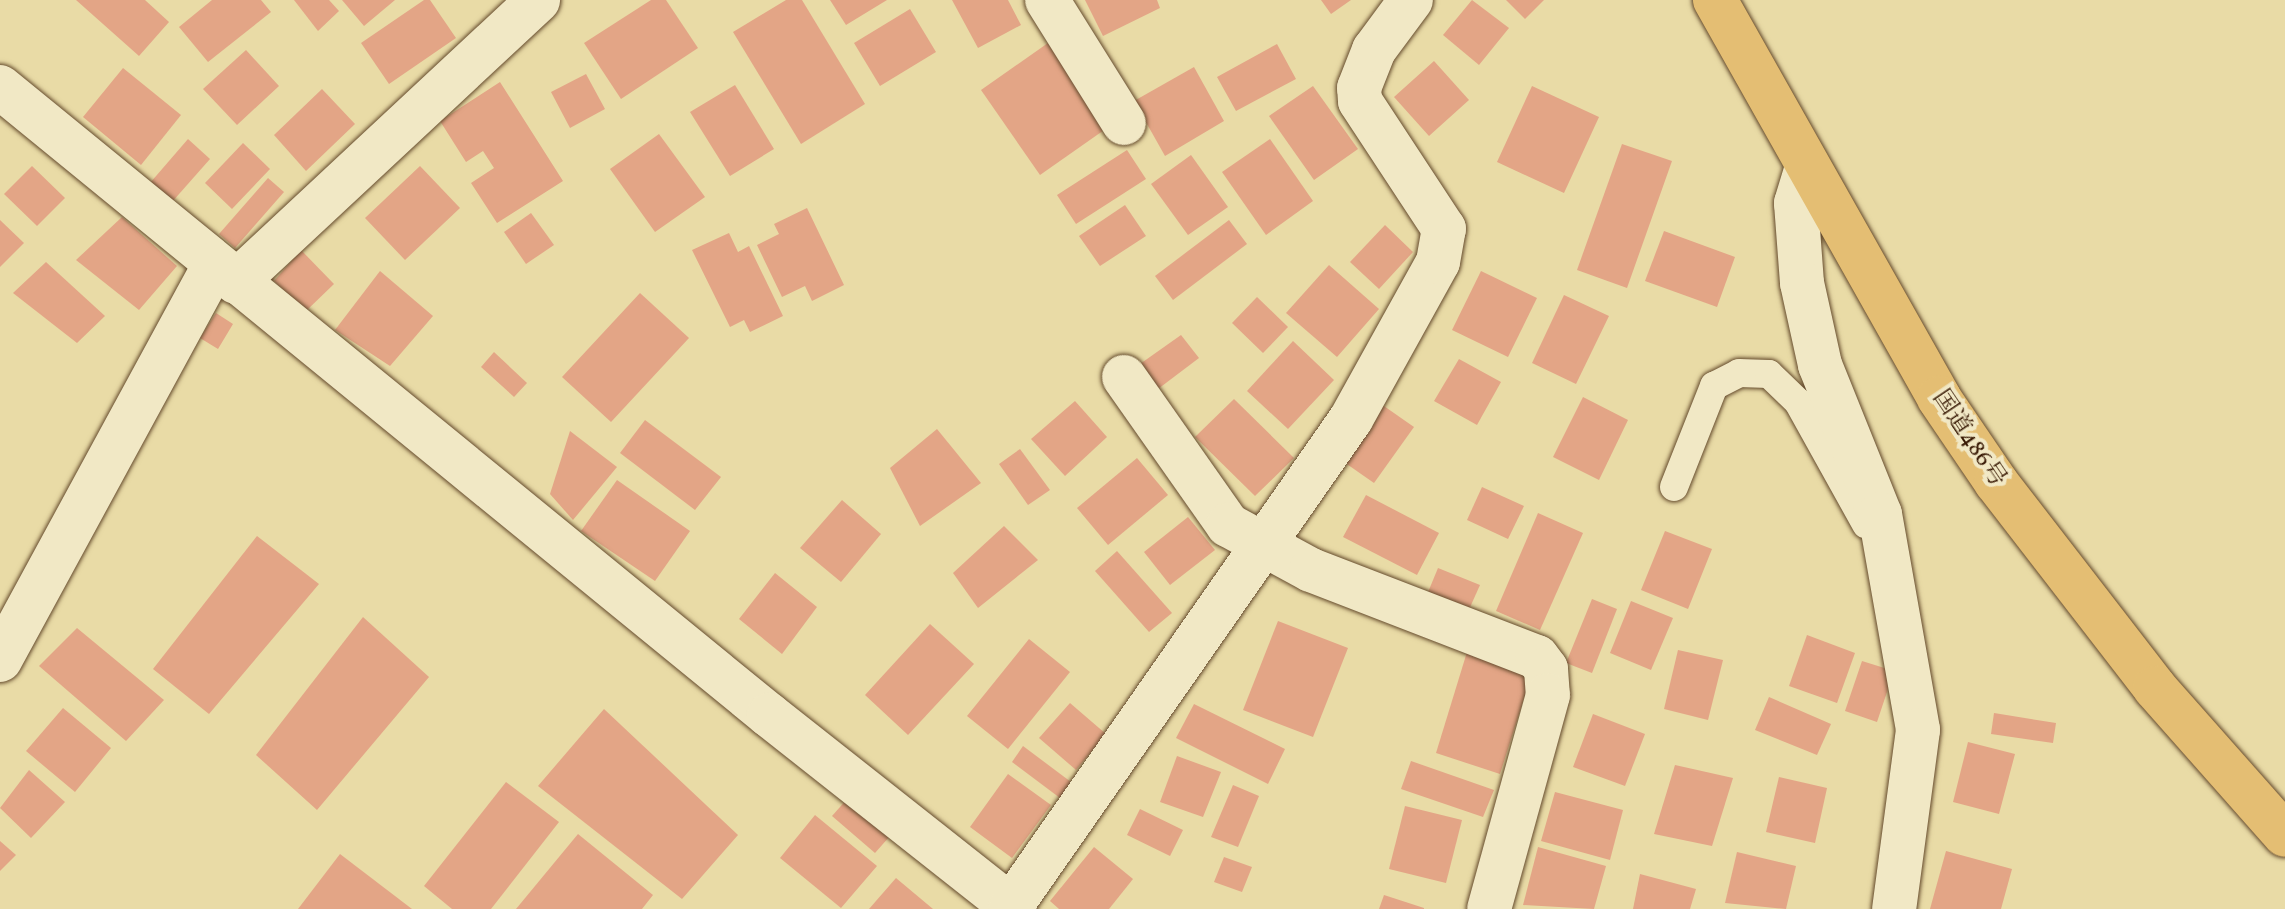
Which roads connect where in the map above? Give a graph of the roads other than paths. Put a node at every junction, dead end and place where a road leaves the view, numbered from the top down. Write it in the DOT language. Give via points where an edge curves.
graph roads {
  1 [pos="538,0"];
  2 [pos="1047,0"];
  3 [pos="1411,0"];
  4 [pos="1715,0"];
  5 [pos="1,90"];
  6 [pos="1124,123"];
  7 [pos="1807,167"];
  8 [pos="225,273"];
  9 [pos="1124,377"];
  10 [pos="1674,487"];
  11 [pos="1265,543"];
  12 [pos="1890,556"];
  13 [pos="0,660"];
  14 [pos="2285,835"];
  15 [pos="1002,905"];
  16 [pos="1489,909"];
  17 [pos="1894,909"];
  1 -- 8 [label="street"];
  2 -- 6 [label="street"];
  3 -- 11 [label="street" via="1374,50 1359,88 1360,101 1444,229 1443,244 1351,419"];
  4 -- 7 [label="highway, 国道486号"];
  5 -- 8 [label="street"];
  7 -- 12 [label="street" via="1796,203 1802,283 1820,365 1880,514"];
  7 -- 14 [label="highway, 国道486号" via="1939,398 1996,482 2155,688"];
  8 -- 13 [label="street"];
  8 -- 15 [label="street"];
  9 -- 11 [label="street" via="1228,525"];
  10 -- 12 [label="lane" via="1714,386 1739,373 1769,374 1798,402 1862,519"];
  11 -- 15 [label="street"];
  11 -- 16 [label="street" via="1311,570 1537,657 1546,669 1548,695"];
  12 -- 17 [label="street" via="1918,730"];
}
